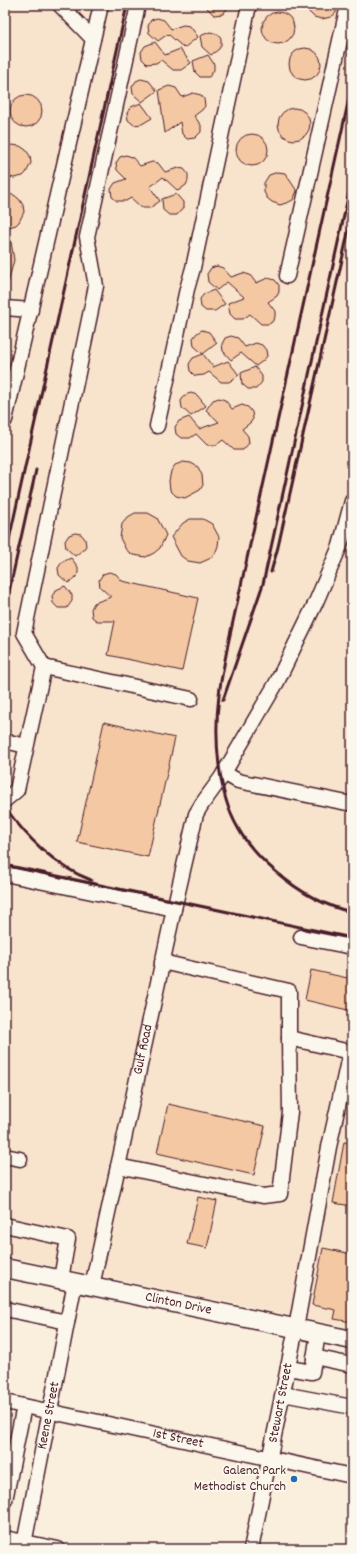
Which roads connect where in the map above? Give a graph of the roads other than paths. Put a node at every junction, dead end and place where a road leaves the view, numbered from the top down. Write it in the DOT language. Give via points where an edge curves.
graph roads {
  1 [pos="60,5"];
  2 [pos="101,5"];
  3 [pos="138,5"];
  4 [pos="249,5"];
  5 [pos="348,5"];
  6 [pos="93,39"];
  7 [pos="286,276"];
  8 [pos="5,308"];
  9 [pos="31,310"];
  10 [pos="5,420"];
  11 [pos="157,426"];
  12 [pos="352,501"];
  13 [pos="44,667"];
  14 [pos="191,699"];
  15 [pos="5,741"];
  16 [pos="26,746"];
  17 [pos="224,773"];
  18 [pos="5,800"];
  19 [pos="352,804"];
  20 [pos="5,874"];
  21 [pos="174,910"];
  22 [pos="301,937"];
  23 [pos="352,947"];
  24 [pos="162,962"];
  25 [pos="290,1038"];
  26 [pos="5,1156"];
  27 [pos="20,1159"];
  28 [pos="118,1166"];
  29 [pos="5,1225"];
  30 [pos="5,1268"];
  31 [pos="68,1281"];
  32 [pos="92,1286"];
  33 [pos="5,1308"];
  34 [pos="67,1322"];
  35 [pos="296,1328"];
  36 [pos="318,1333"];
  37 [pos="352,1340"];
  38 [pos="314,1357"];
  39 [pos="352,1365"];
  40 [pos="288,1368"];
  41 [pos="283,1394"];
  42 [pos="5,1402"];
  43 [pos="24,1406"];
  44 [pos="352,1407"];
  45 [pos="49,1411"];
  46 [pos="270,1458"];
  47 [pos="352,1476"];
  48 [pos="5,1500"];
  49 [pos="5,1538"];
  50 [pos="23,1545"];
  51 [pos="58,1549"];
  52 [pos="251,1549"];
  1 -- 6 [label="street"];
  2 -- 6 [label="street"];
  3 -- 13 [label="street" via="87,238 96,286 24,633"];
  4 -- 11 [label="street"];
  5 -- 7 [label="street"];
  6 -- 9 [label="street"];
  8 -- 9 [label="street"];
  9 -- 10 [label="street"];
  12 -- 17 [label="street, Gulf Road" via="340,546 316,602 278,682"];
  13 -- 14 [label="street"];
  13 -- 16 [label="street"];
  15 -- 16 [label="street"];
  16 -- 18 [label="street" via="17,790"];
  17 -- 19 [label="street" via="238,781"];
  17 -- 21 [label="street, Gulf Road" via="196,814"];
  20 -- 21 [label="street"];
  21 -- 24 [label="street, Gulf Road"];
  22 -- 23 [label="street"];
  24 -- 25 [label="street" via="289,992"];
  24 -- 28 [label="street, Gulf Road"];
  25 -- 28 [label="street" via="290,1112 280,1194 263,1196"];
  25 -- 35 [label="street, Stewart Street" via="350,1052 329,1146"];
  26 -- 27 [label="street"];
  28 -- 32 [label="street, Gulf Road"];
  29 -- 31 [label="street, Keene Street" via="68,1239"];
  30 -- 31 [label="main road, Clinton Drive"];
  31 -- 32 [label="main road, Clinton Drive"];
  31 -- 34 [label="street, Keene Street"];
  32 -- 35 [label="main road, Clinton Drive"];
  33 -- 34 [label="street"];
  34 -- 45 [label="street, Keene Street"];
  35 -- 36 [label="main road, Clinton Drive"];
  35 -- 40 [label="street, Stewart Street"];
  36 -- 37 [label="main road, Clinton Drive"];
  36 -- 38 [label="street"];
  38 -- 39 [label="street"];
  38 -- 40 [label="street" via="312,1372"];
  40 -- 41 [label="street, Stewart Street"];
  41 -- 44 [label="street"];
  41 -- 46 [label="street, Stewart Street"];
  42 -- 43 [label="street, 1st Street"];
  43 -- 45 [label="street, 1st Street"];
  43 -- 48 [label="street"];
  45 -- 46 [label="street, 1st Street"];
  45 -- 50 [label="street, Keene Street"];
  46 -- 47 [label="street, 1st Street"];
  46 -- 52 [label="street, Stewart Street"];
  49 -- 50 [label="street"];
  50 -- 51 [label="street"];
}
